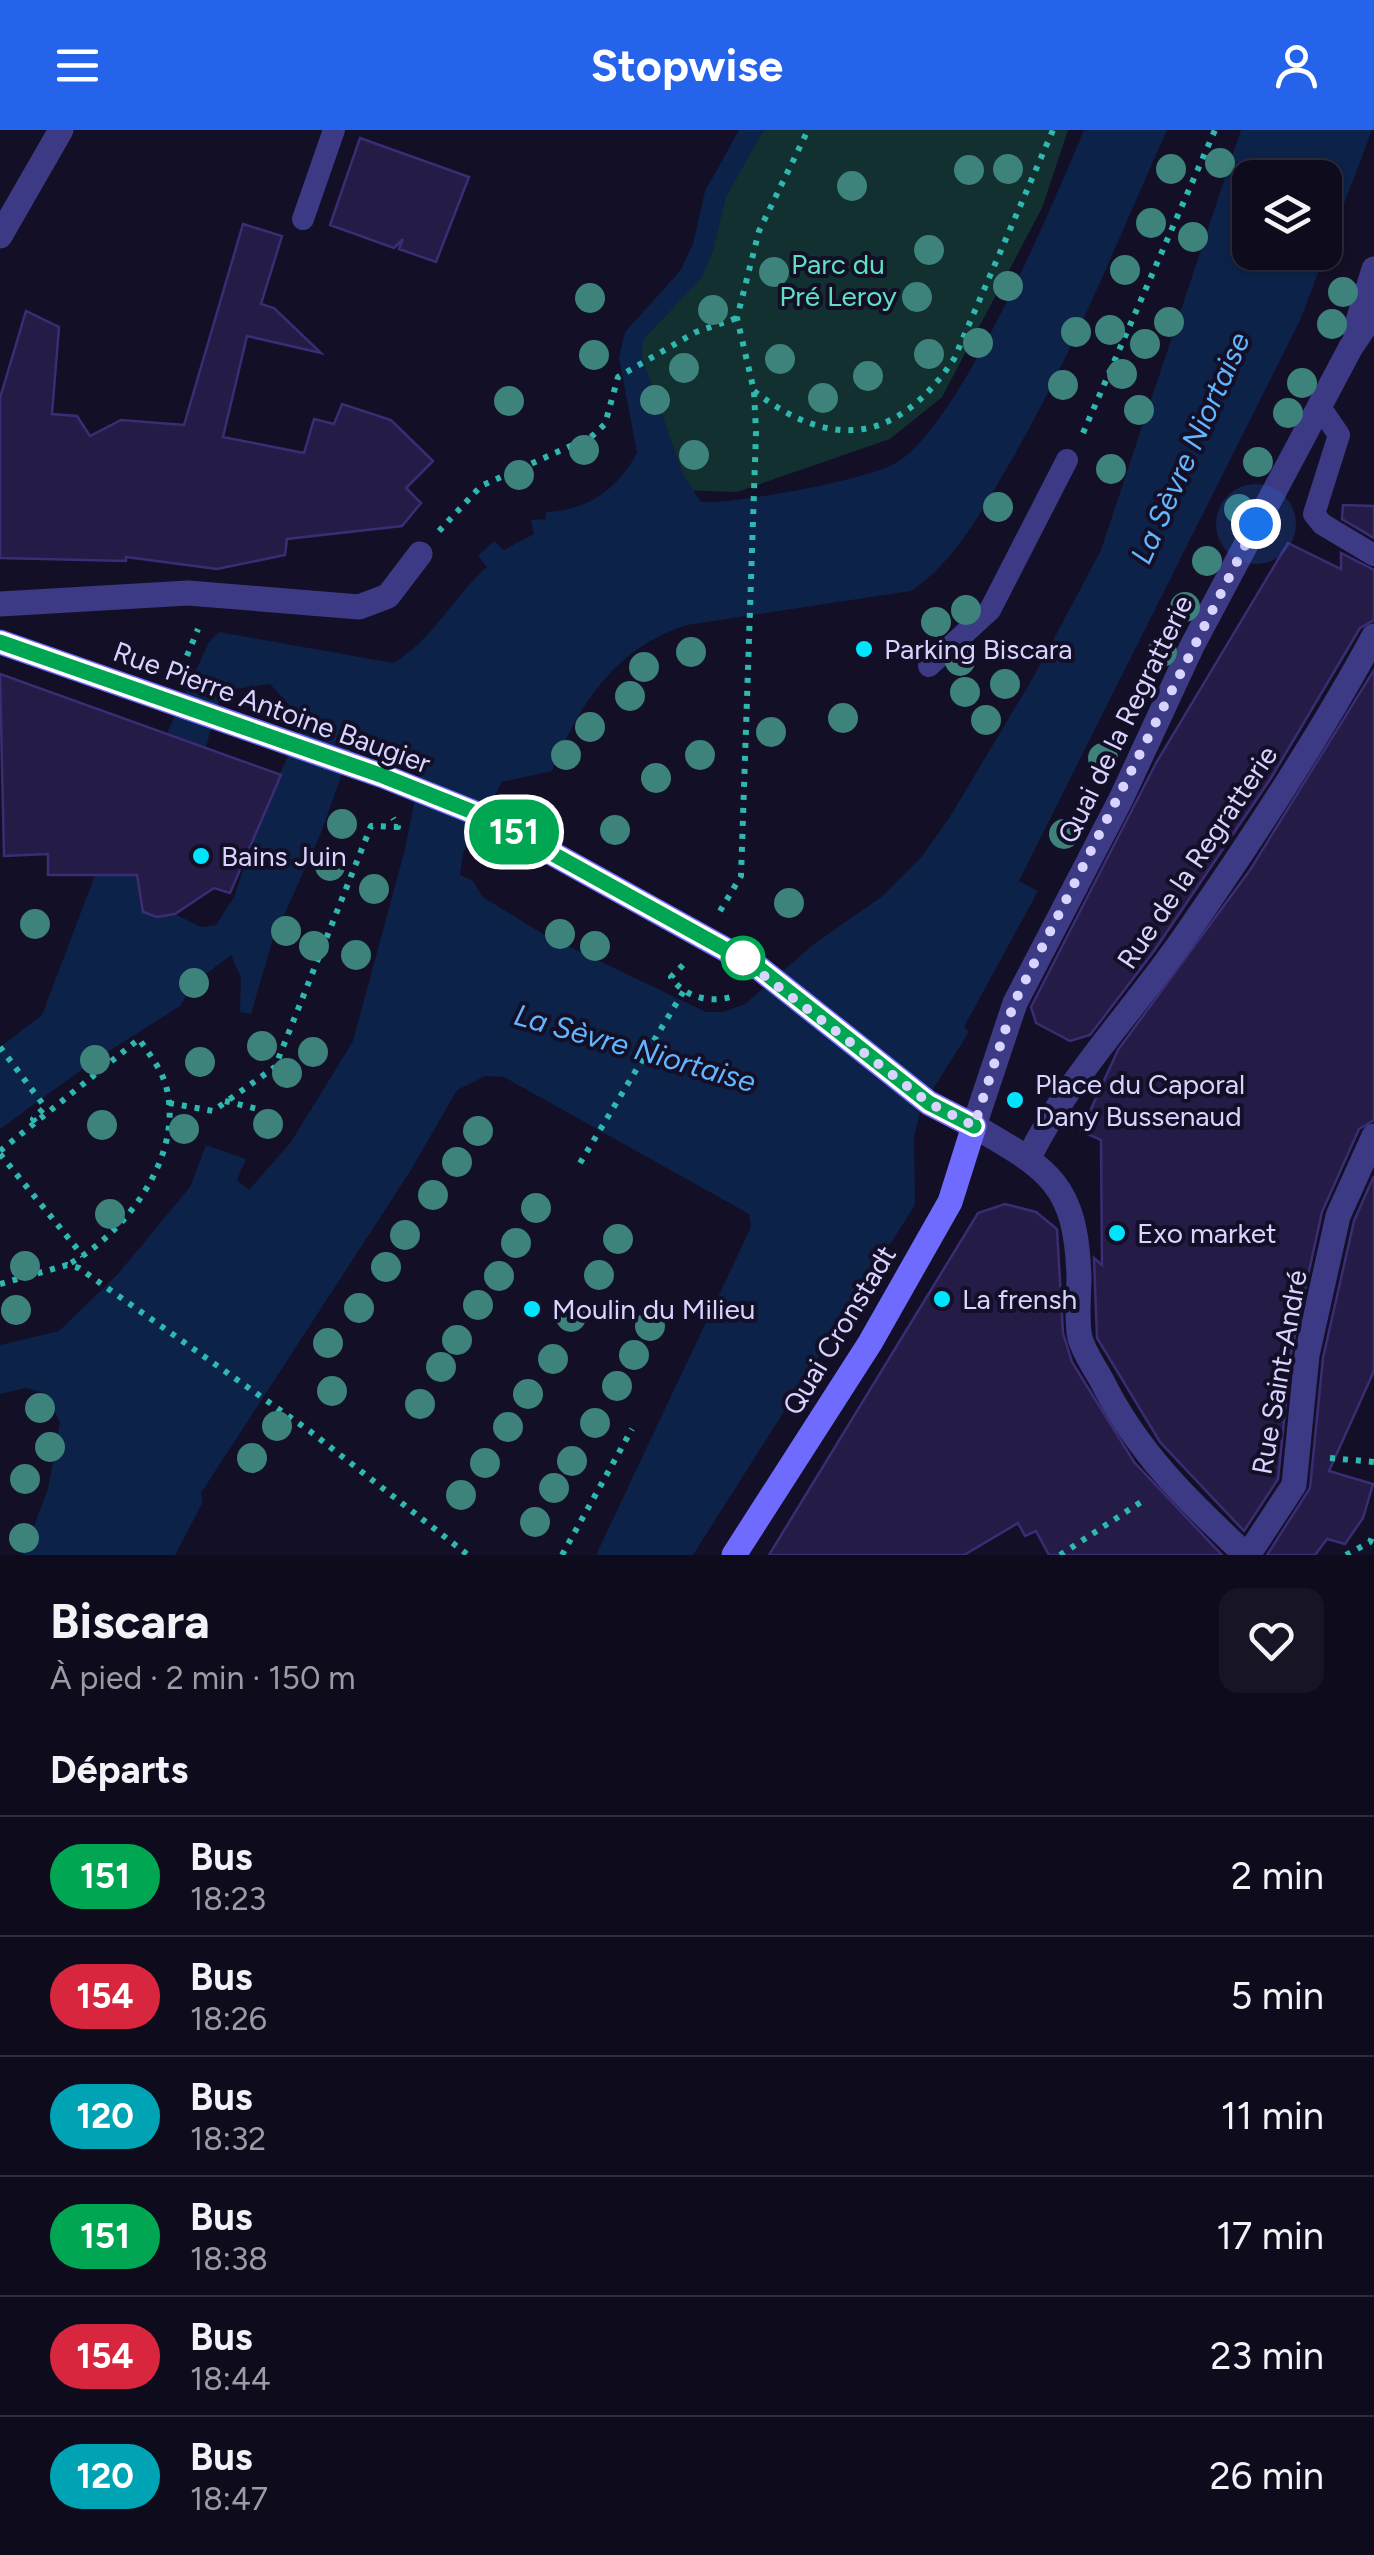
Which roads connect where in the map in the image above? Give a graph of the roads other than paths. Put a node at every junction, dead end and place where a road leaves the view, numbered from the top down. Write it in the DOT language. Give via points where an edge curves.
graph roads {
  1 [pos="61,130"];
  2 [pos="334,130"];
  3 [pos="304,219"];
  4 [pos="0,236"];
  5 [pos="1374,269"];
  6 [pos="1374,312"];
  7 [pos="1351,347"];
  8 [pos="1322,410"];
  9 [pos="1068,460"];
  10 [pos="420,554"];
  11 [pos="1374,555"];
  12 [pos="0,604"];
  13 [pos="1374,636"];
  14 [pos="0,642"];
  15 [pos="929,666"];
  16 [pos="974,1126"];
  17 [pos="1374,1136"];
  18 [pos="1028,1158"];
  19 [pos="734,1555"];
  20 [pos="1247,1555"];
  1 -- 4 [label="street"];
  2 -- 3 [label="lane"];
  5 -- 7 [label="street, Quai de la Regratterie"];
  6 -- 7 [label="street, Quai de la Regratterie"];
  7 -- 8 [label="street, Quai de la Regratterie"];
  8 -- 11 [label="lane" via="1339,435 1314,514"];
  8 -- 16 [label="street, Quai de la Regratterie" via="1210,612 1014,1003"];
  9 -- 15 [label="lane" via="990,610"];
  10 -- 12 [label="street" via="388,596 359,607 188,593"];
  13 -- 18 [label="street, Rue de la Regratterie" via="1186,936 1047,1121"];
  14 -- 16 [label="street, Rue Pierre Antoine Baugier" via="488,818 706,935 774,979 929,1103"];
  16 -- 18 [label="street"];
  16 -- 19 [label="street, Quai Cronstadt" via="950,1202 870,1343"];
  17 -- 20 [label="street, Rue Saint-André" via="1338,1216 1307,1355 1294,1485"];
  18 -- 20 [label="street" via="1060,1186 1077,1229 1080,1338 1135,1440"];
}
